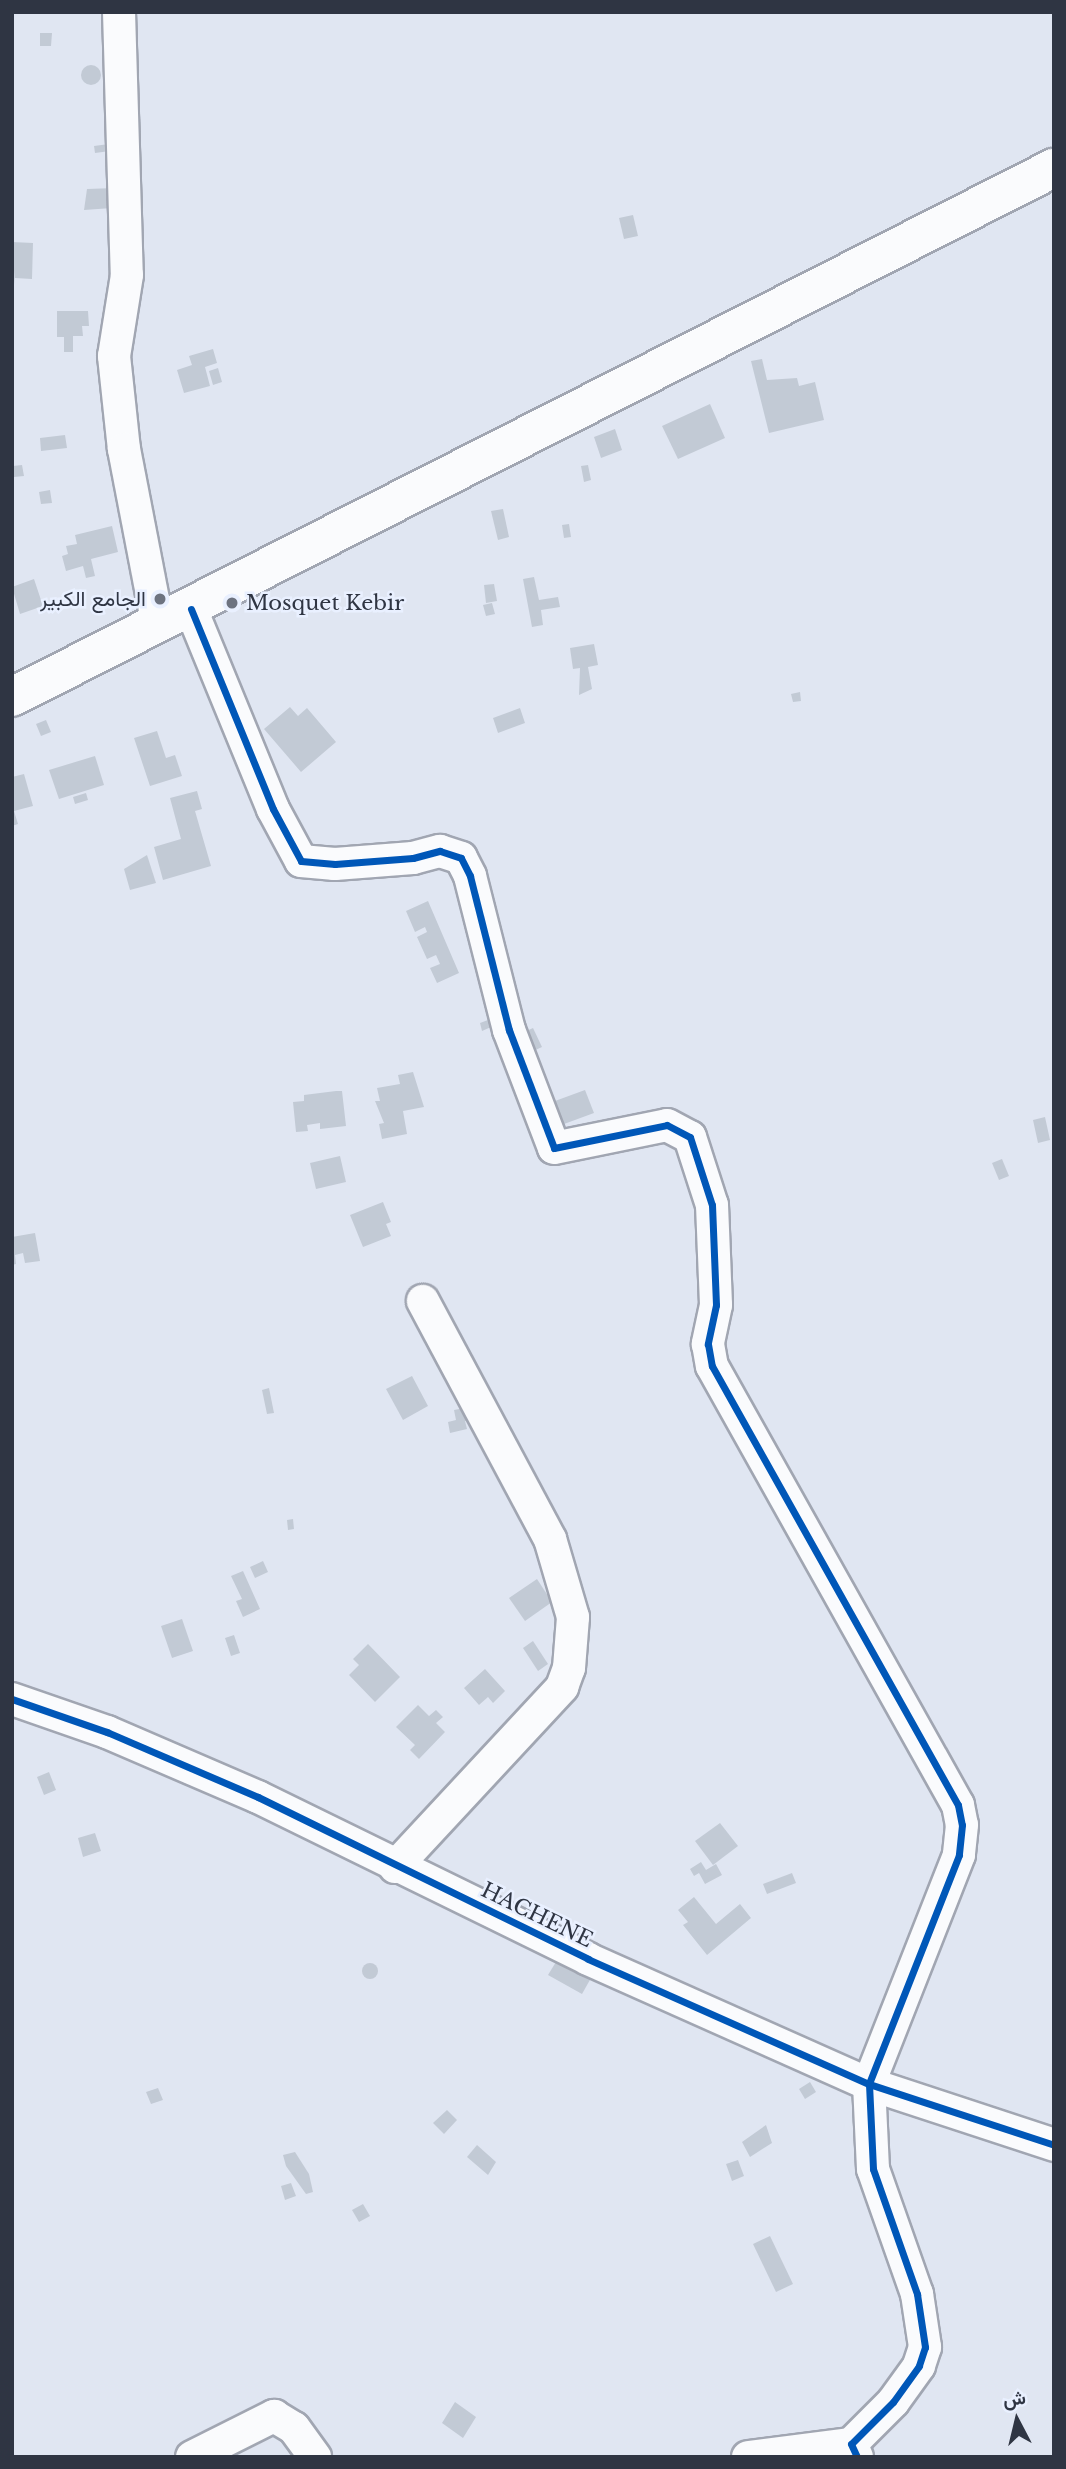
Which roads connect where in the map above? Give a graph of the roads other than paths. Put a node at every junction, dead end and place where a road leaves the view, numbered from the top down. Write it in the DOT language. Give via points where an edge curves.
graph roads {
  1 [pos="119,12"];
  2 [pos="1054,168"];
  3 [pos="175,617"];
  4 [pos="12,697"];
  5 [pos="423,1301"];
  6 [pos="12,1699"];
  7 [pos="396,1867"];
  8 [pos="869,2084"];
  9 [pos="1054,2145"];
  10 [pos="854,2450"];
  11 [pos="192,2457"];
  12 [pos="315,2457"];
  13 [pos="748,2457"];
  1 -- 3 [label="street" via="127,275 114,356 122,439"];
  2 -- 3 [label="main road" via="479,457"];
  3 -- 4 [label="main road"];
  3 -- 8 [label="street" via="301,861 335,864 412,858 440,851 461,858 470,876 509,1030 554,1148 667,1125 690,1137 712,1205 716,1305 708,1344 712,1366 950,1783 962,1825 959,1855"];
  5 -- 7 [label="street" via="550,1539 573,1617 569,1668 562,1687"];
  6 -- 7 [label="street, HACHENE" via="107,1732 258,1797"];
  7 -- 8 [label="street, HACHENE" via="694,2008"];
  8 -- 9 [label="street, HACHENE"];
  8 -- 10 [label="street" via="873,2169 917,2294 925,2347 919,2366"];
  10 -- 13 [label="street"];
  11 -- 12 [label="street" via="274,2416 295,2428"];
}
